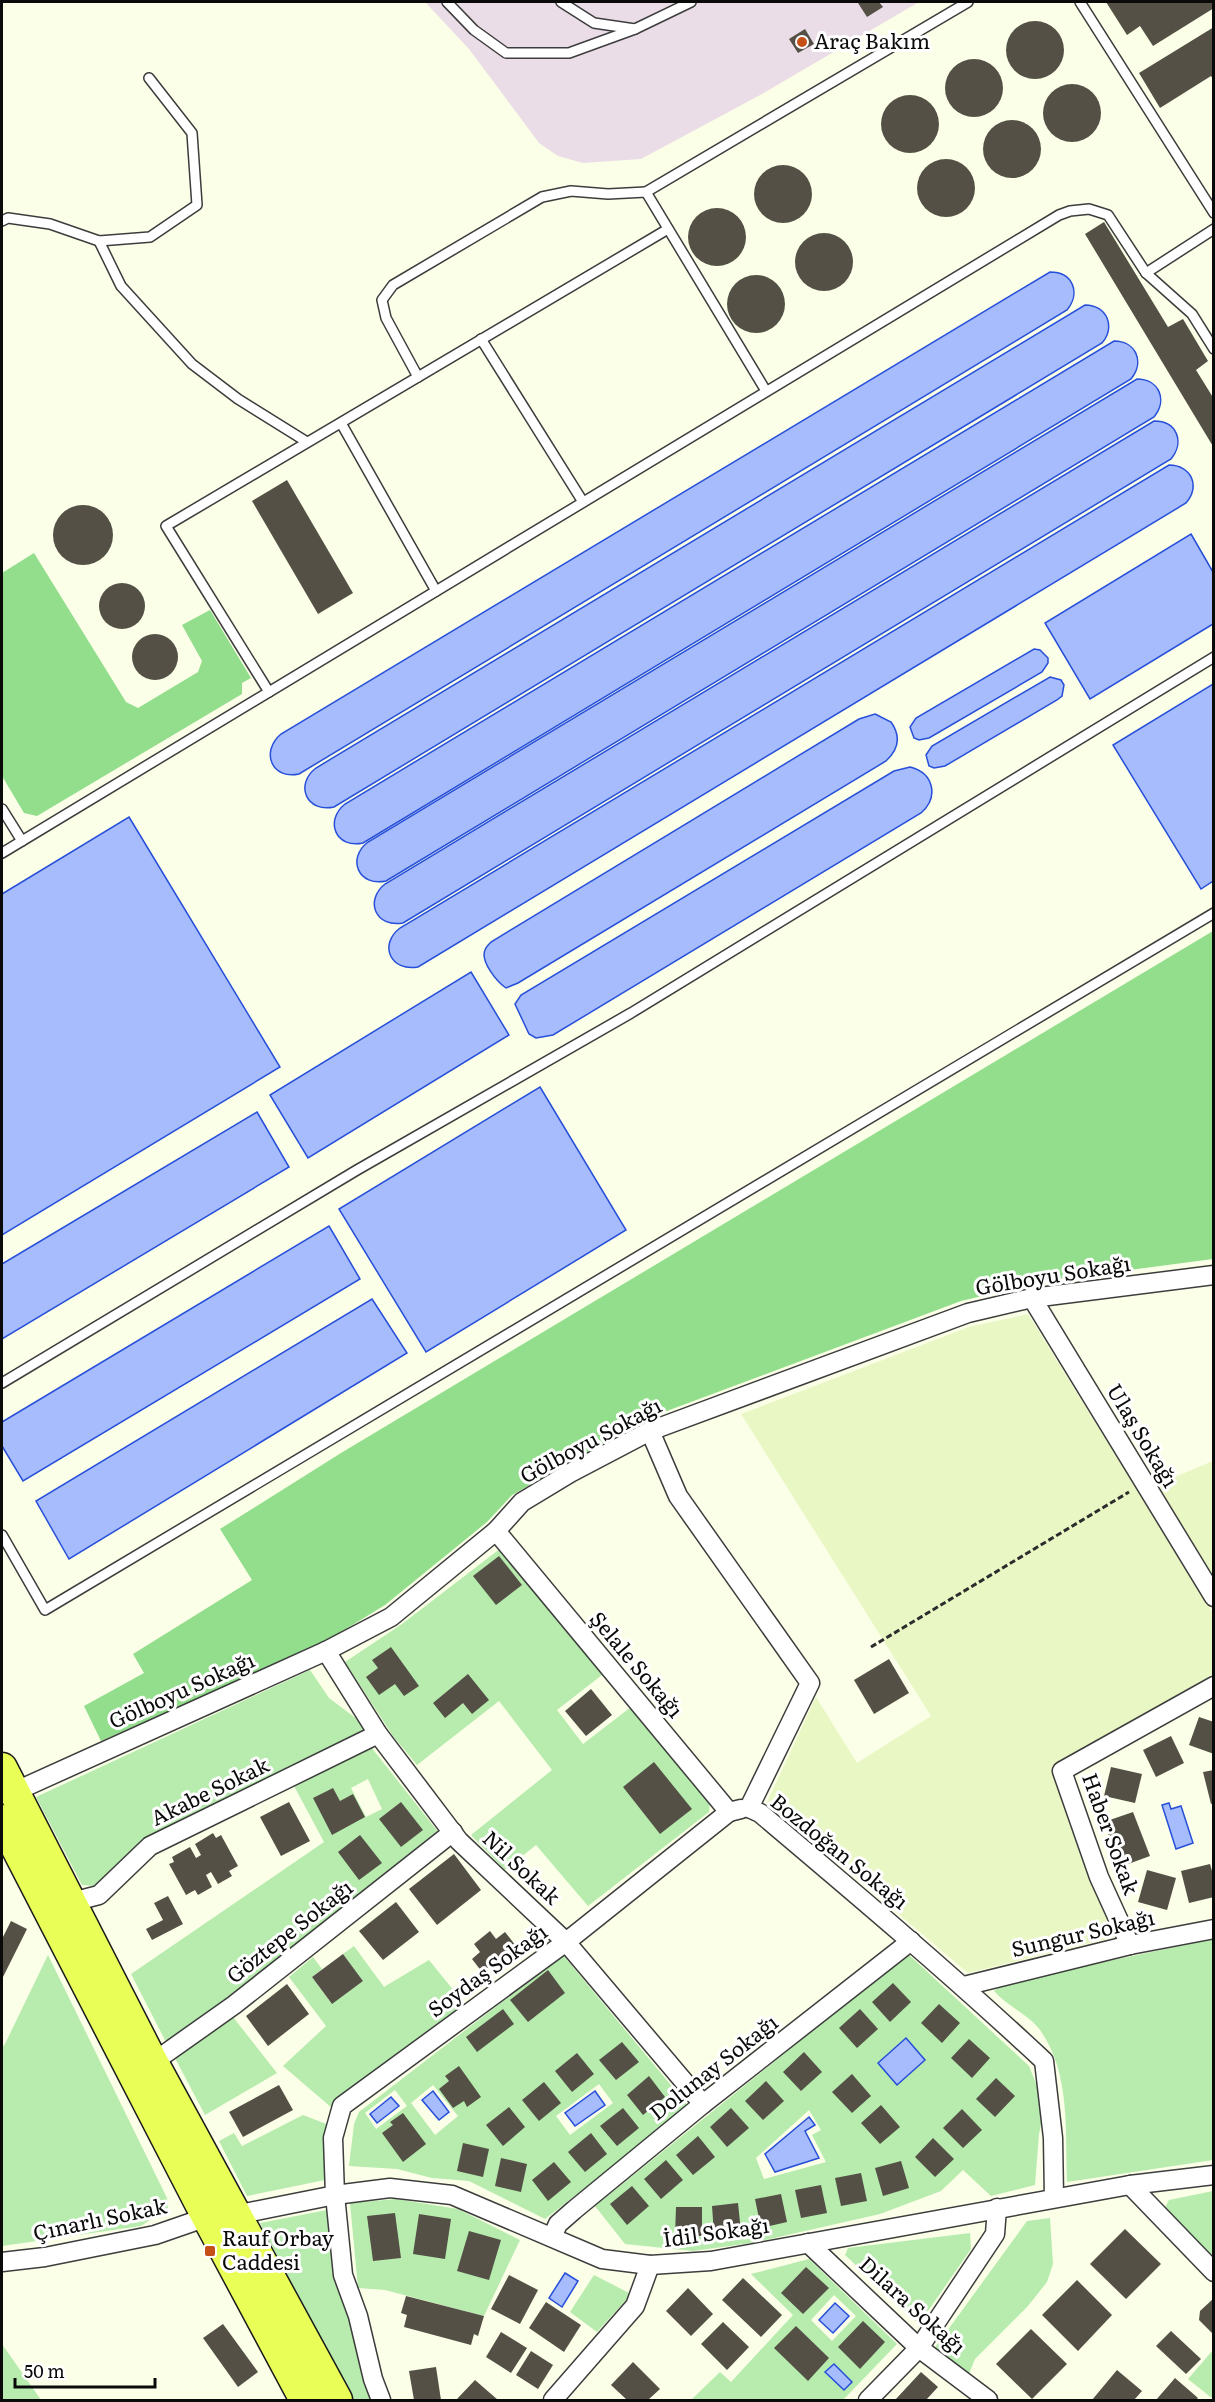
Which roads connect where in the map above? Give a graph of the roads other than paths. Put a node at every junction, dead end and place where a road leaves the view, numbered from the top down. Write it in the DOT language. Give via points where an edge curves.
graph roads {
  1 [pos="447,2"];
  2 [pos="561,2"];
  3 [pos="691,2"];
  4 [pos="968,2"];
  5 [pos="1080,2"];
  6 [pos="635,29"];
  7 [pos="149,78"];
  8 [pos="646,192"];
  9 [pos="1214,213"];
  10 [pos="2,221"];
  11 [pos="668,229"];
  12 [pos="1214,229"];
  13 [pos="99,241"];
  14 [pos="1146,273"];
  15 [pos="481,339"];
  16 [pos="1214,350"];
  17 [pos="418,377"];
  18 [pos="766,391"];
  19 [pos="340,423"];
  20 [pos="307,442"];
  21 [pos="583,502"];
  22 [pos="436,591"];
  23 [pos="1214,657"];
  24 [pos="269,692"];
  25 [pos="2,809"];
  26 [pos="21,841"];
  27 [pos="2,854"];
  28 [pos="1214,913"];
  29 [pos="1214,1275"];
  30 [pos="1032,1298"];
  31 [pos="2,1383"];
  32 [pos="650,1431"];
  33 [pos="496,1531"];
  34 [pos="2,1535"];
  35 [pos="1214,1597"];
  36 [pos="326,1651"];
  37 [pos="1214,1686"];
  38 [pos="378,1734"];
  39 [pos="8,1780"];
  40 [pos="749,1808"];
  41 [pos="729,1812"];
  42 [pos="2,1820"];
  43 [pos="453,1832"];
  44 [pos="72,1902"];
  45 [pos="1214,1929"];
  46 [pos="911,1941"];
  47 [pos="566,1942"];
  48 [pos="1130,1946"];
  49 [pos="964,1986"];
  50 [pos="151,2059"];
  51 [pos="703,2104"];
  52 [pos="1214,2175"];
  53 [pos="1130,2185"];
  54 [pos="335,2195"];
  55 [pos="1054,2198"];
  56 [pos="997,2208"];
  57 [pos="221,2216"];
  58 [pos="552,2237"];
  59 [pos="808,2242"];
  60 [pos="2,2262"];
  61 [pos="650,2265"];
  62 [pos="1214,2272"];
  63 [pos="919,2348"];
  64 [pos="305,2400"];
  65 [pos="337,2400"];
  66 [pos="381,2400"];
  67 [pos="553,2400"];
  68 [pos="868,2400"];
  69 [pos="988,2400"];
  1 -- 6 [label="lane" via="474,30 506,53 569,53"];
  2 -- 6 [label="lane" via="594,23"];
  3 -- 6 [label="lane"];
  4 -- 8 [label="lane"];
  5 -- 9 [label="lane"];
  7 -- 13 [label="lane" via="192,133 196,205 150,237"];
  8 -- 11 [label="lane"];
  8 -- 17 [label="lane" via="571,191 542,197 393,285 382,300 386,318"];
  10 -- 13 [label="lane" via="8,218 50,224"];
  11 -- 15 [label="lane"];
  11 -- 18 [label="lane"];
  12 -- 14 [label="lane"];
  13 -- 20 [label="lane" via="121,286 192,364 238,399"];
  14 -- 16 [label="lane" via="1192,314"];
  14 -- 18 [label="lane" via="1108,215 1089,209 1070,211"];
  15 -- 17 [label="lane"];
  15 -- 21 [label="lane"];
  17 -- 19 [label="lane"];
  18 -- 21 [label="lane"];
  19 -- 20 [label="lane"];
  19 -- 22 [label="lane"];
  20 -- 24 [label="lane" via="166,526"];
  21 -- 22 [label="lane"];
  22 -- 24 [label="lane"];
  23 -- 31 [label="lane" via="631,1013 357,1170"];
  24 -- 26 [label="lane"];
  25 -- 26 [label="lane"];
  26 -- 27 [label="lane"];
  28 -- 34 [label="lane" via="45,1610"];
  29 -- 30 [label="street, Gölboyu Sokağı"];
  30 -- 32 [label="street, Gölboyu Sokağı" via="968,1313"];
  30 -- 35 [label="street, Ulaş Sokağı"];
  32 -- 33 [label="street, Gölboyu Sokağı" via="522,1502"];
  32 -- 40 [label="street, Bozdoğan Sokağı" via="678,1496 810,1683"];
  33 -- 36 [label="street, Gölboyu Sokağı" via="391,1617"];
  33 -- 41 [label="street, Şelale Sokağı"];
  36 -- 38 [label="street, Nil Sokak"];
  36 -- 39 [label="street, Gölboyu Sokağı"];
  37 -- 48 [label="street, Haber Sokak" via="1062,1771 1099,1877"];
  38 -- 43 [label="street, Nil Sokak"];
  38 -- 44 [label="street, Akabe Sokak" via="150,1846 99,1895"];
  39 -- 44 [label="main road"];
  40 -- 41 [label="street"];
  40 -- 46 [label="street, Bozdoğan Sokağı" via="760,1813"];
  41 -- 47 [label="street, Soydaş Sokağı"];
  42 -- 57 [label="main road"];
  43 -- 47 [label="street, Nil Sokak"];
  43 -- 50 [label="street, Göztepe Sokağı" via="234,2005 162,2056"];
  44 -- 50 [label="main road"];
  45 -- 48 [label="street, Sungur Sokağı"];
  46 -- 49 [label="street, Bozdoğan Sokağı"];
  46 -- 51 [label="street, Dolunay Sokağı"];
  47 -- 51 [label="street, Nil Sokak"];
  47 -- 54 [label="street, Soydaş Sokağı" via="342,2106 333,2138"];
  48 -- 49 [label="street, Sungur Sokağı"];
  49 -- 55 [label="street, Bozdoğan Sokağı" via="1044,2061 1053,2138"];
  50 -- 57 [label="main road"];
  51 -- 58 [label="street, Dolunay Sokağı" via="558,2224"];
  52 -- 53 [label="street, İdil Sokağı"];
  53 -- 55 [label="street, İdil Sokağı"];
  53 -- 62 [label="street"];
  54 -- 57 [label="street, İdil Sokağı"];
  54 -- 58 [label="street, İdil Sokağı" via="390,2188 452,2195"];
  54 -- 66 [label="street, Soydaş Sokağı" via="343,2275"];
  55 -- 56 [label="street, İdil Sokağı"];
  56 -- 59 [label="street, İdil Sokağı"];
  56 -- 63 [label="street" via="995,2234"];
  57 -- 60 [label="street, Çınarlı Sokak" via="155,2235"];
  57 -- 64 [label="main road"];
  57 -- 65 [label="main road"];
  58 -- 61 [label="street, İdil Sokağı" via="602,2259"];
  59 -- 61 [label="street, İdil Sokağı" via="711,2261"];
  59 -- 63 [label="street, Dilara Sokağı"];
  61 -- 67 [label="street" via="635,2306"];
  63 -- 68 [label="street"];
  63 -- 69 [label="street, Dilara Sokağı"];
}
